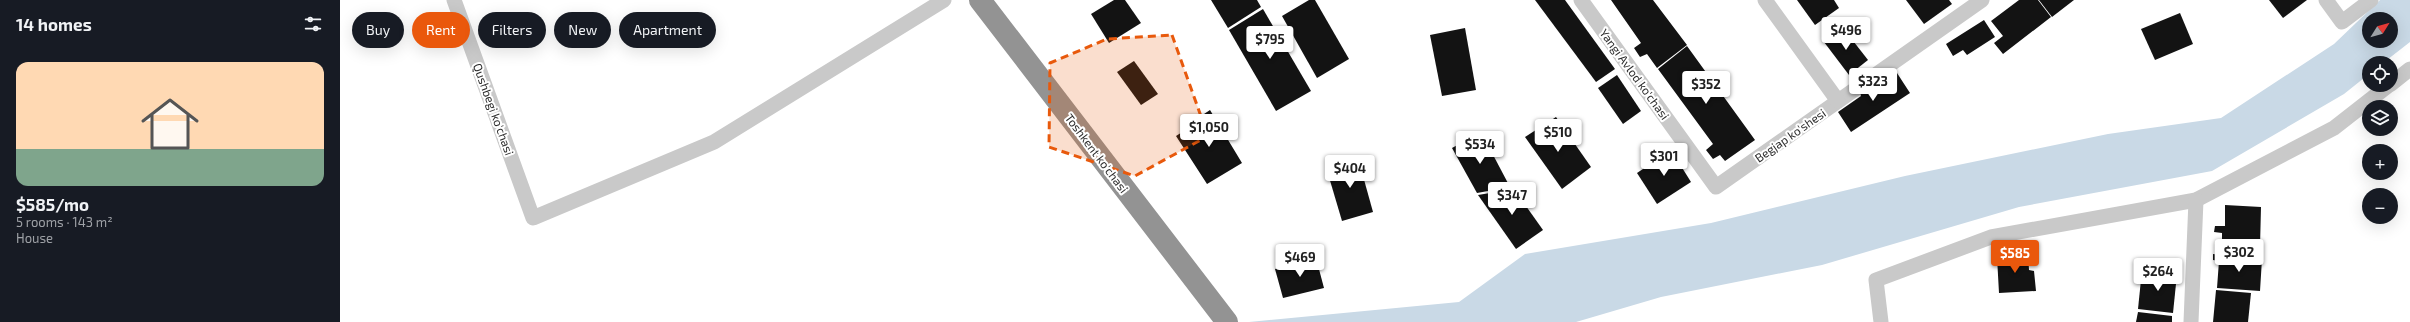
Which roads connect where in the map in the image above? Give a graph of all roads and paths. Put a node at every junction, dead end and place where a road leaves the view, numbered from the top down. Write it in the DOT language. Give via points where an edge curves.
graph roads {
  1 [pos="454,0"];
  2 [pos="944,0"];
  3 [pos="980,0"];
  4 [pos="1582,0"];
  5 [pos="1765,0"];
  6 [pos="2326,0"];
  7 [pos="2371,0"];
  8 [pos="1978,1"];
  9 [pos="2410,69"];
  10 [pos="2398,78"];
  11 [pos="2380,92"];
  12 [pos="1838,101"];
  13 [pos="1716,187"];
  14 [pos="2196,200"];
  15 [pos="1220,314"];
  16 [pos="1881,322"];
  17 [pos="2192,322"];
  1 -- 2 [label="street, Qushbegi ko'chasi" via="533,218 714,142"];
  3 -- 15 [label="highway, Toshkent ko'chasi"];
  4 -- 13 [label="street, Yangi Avlod ko'chasi"];
  5 -- 12 [label="street"];
  6 -- 7 [label="street" via="2342,22"];
  8 -- 12 [label="street, Begjap ko'shesi"];
  9 -- 10 [label="street"];
  11 -- 14 [label="street" via="2334,128"];
  12 -- 13 [label="street, Begjap ko'shesi"];
  14 -- 16 [label="street" via="1991,237 1876,280"];
  14 -- 17 [label="street"];
}
